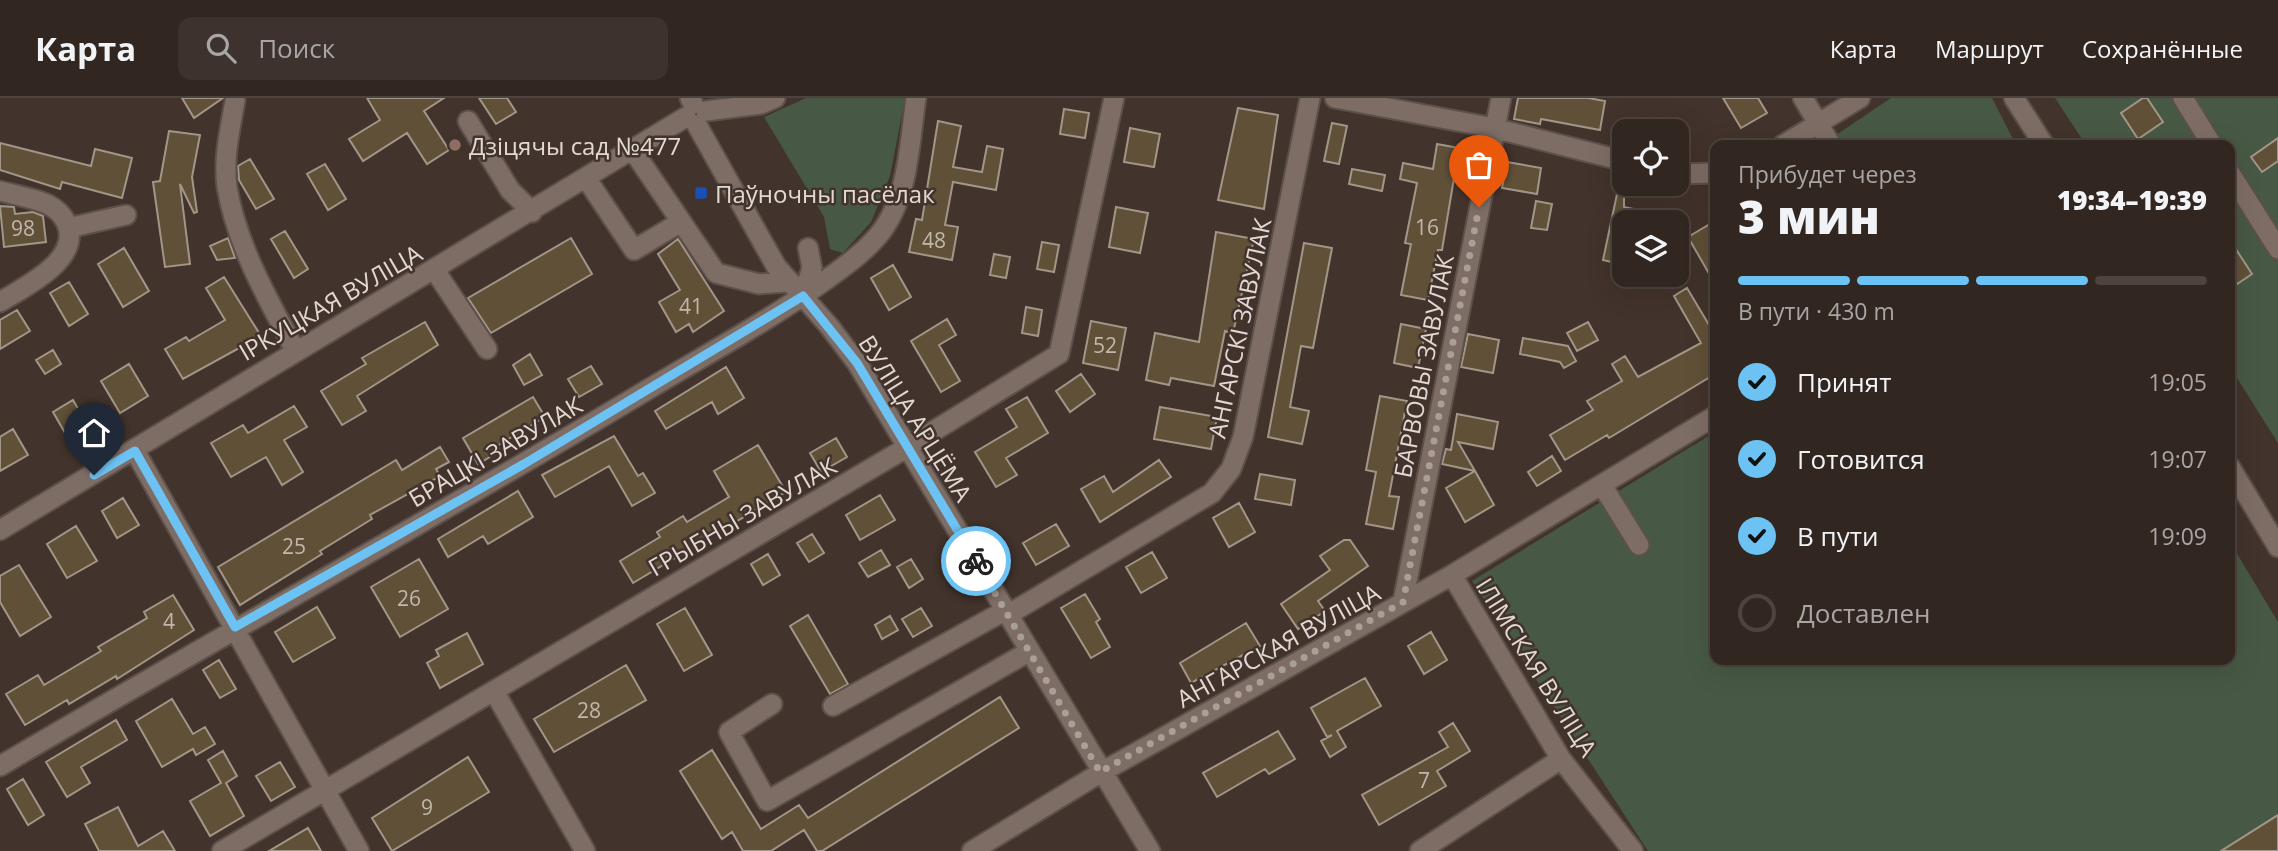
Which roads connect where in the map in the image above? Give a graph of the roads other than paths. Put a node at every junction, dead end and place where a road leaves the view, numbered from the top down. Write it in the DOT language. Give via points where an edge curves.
graph roads {
  1 [pos="775,98"];
  2 [pos="916,98"];
  3 [pos="1114,98"];
  4 [pos="1310,98"];
  5 [pos="1335,98"];
  6 [pos="1501,98"];
  7 [pos="1803,98"];
  8 [pos="1860,98"];
  9 [pos="2014,98"];
  10 [pos="2183,98"];
  11 [pos="235,102"];
  12 [pos="694,111"];
  13 [pos="468,121"];
  14 [pos="1819,125"];
  15 [pos="1494,128"];
  16 [pos="1792,140"];
  17 [pos="1828,140"];
  18 [pos="2041,140"];
  19 [pos="2209,140"];
  20 [pos="632,149"];
  21 [pos="1612,158"];
  22 [pos="1710,173"];
  23 [pos="1689,174"];
  24 [pos="586,178"];
  25 [pos="2235,180"];
  26 [pos="0,191"];
  27 [pos="532,212"];
  28 [pos="126,215"];
  29 [pos="681,222"];
  30 [pos="68,228"];
  31 [pos="2276,241"];
  32 [pos="808,248"];
  33 [pos="433,269"];
  34 [pos="787,282"];
  35 [pos="803,296"];
  36 [pos="0,302"];
  37 [pos="487,349"];
  38 [pos="295,350"];
  39 [pos="1710,419"];
  40 [pos="906,448"];
  41 [pos="135,451"];
  42 [pos="2235,475"];
  43 [pos="1602,485"];
  44 [pos="0,530"];
  45 [pos="1639,545"];
  46 [pos="2278,547"];
  47 [pos="1452,575"];
  48 [pos="1403,602"];
  49 [pos="1008,612"];
  50 [pos="235,627"];
  51 [pos="1030,651"];
  52 [pos="494,691"];
  53 [pos="772,705"];
  54 [pos="833,706"];
  55 [pos="1561,759"];
  56 [pos="0,766"];
  57 [pos="1100,772"];
  58 [pos="323,791"];
  59 [pos="1422,850"];
  60 [pos="222,851"];
  61 [pos="359,851"];
  62 [pos="585,851"];
  63 [pos="972,851"];
  64 [pos="1150,851"];
  65 [pos="1633,851"];
  1 -- 12 [label="street" via="761,104"];
  2 -- 35 [label="street, БРАЦКІ ЗАВУЛАК" via="903,186 888,223 859,256"];
  3 -- 40 [label="street, ГРЫБНЫ ЗАВУЛАК" via="1059,355"];
  4 -- 49 [label="street, АНГАРСКІ ЗАВУЛАК" via="1243,437 1231,469 1212,494"];
  5 -- 15 [label="street"];
  6 -- 15 [label="street, БАРВОВЫ ЗАВУЛАК"];
  7 -- 14 [label="street"];
  8 -- 14 [label="street"];
  9 -- 18 [label="street"];
  10 -- 19 [label="street"];
  11 -- 38 [label="street" via="227,142 227,187 258,282"];
  12 -- 20 [label="street, ІРКУЦКАЯ ВУЛІЦА"];
  12 -- 34 [label="street, ВУЛІЦА АРЦЁМА"];
  13 -- 27 [label="street" via="510,190"];
  14 -- 16 [label="street"];
  14 -- 17 [label="street"];
  15 -- 21 [label="street"];
  15 -- 48 [label="street, БАРВОВЫ ЗАВУЛАК"];
  20 -- 24 [label="street, ІРКУЦКАЯ ВУЛІЦА"];
  20 -- 29 [label="street"];
  22 -- 23 [label="street"];
  24 -- 27 [label="street, ІРКУЦКАЯ ВУЛІЦА"];
  24 -- 29 [label="street" via="634,250"];
  25 -- 31 [label="street"];
  26 -- 30 [label="street" via="48,205 62,215"];
  27 -- 33 [label="street, ІРКУЦКАЯ ВУЛІЦА"];
  28 -- 30 [label="street"];
  29 -- 34 [label="street" via="716,273 759,284"];
  30 -- 36 [label="street" via="68,245 60,260"];
  32 -- 35 [label="street" via="812,268"];
  33 -- 37 [label="street"];
  33 -- 38 [label="street, ІРКУЦКАЯ ВУЛІЦА"];
  34 -- 35 [label="street, ВУЛІЦА АРЦЁМА"];
  35 -- 40 [label="street, ВУЛІЦА АРЦЁМА" via="857,363"];
  35 -- 50 [label="street, БРАЦКІ ЗАВУЛАК" via="524,464"];
  38 -- 41 [label="street, ІРКУЦКАЯ ВУЛІЦА"];
  39 -- 43 [label="street, АНГАРСКАЯ ВУЛІЦА"];
  40 -- 49 [label="street, ВУЛІЦА АРЦЁМА"];
  40 -- 52 [label="street, ГРЫБНЫ ЗАВУЛАК"];
  41 -- 44 [label="street, ІРКУЦКАЯ ВУЛІЦА"];
  41 -- 50 [label="street"];
  42 -- 46 [label="street"];
  43 -- 45 [label="street"];
  43 -- 47 [label="street, АНГАРСКАЯ ВУЛІЦА"];
  47 -- 48 [label="street, АНГАРСКАЯ ВУЛІЦА"];
  47 -- 55 [label="street, ІЛІМСКАЯ ВУЛІЦА"];
  48 -- 57 [label="street, АНГАРСКАЯ ВУЛІЦА"];
  49 -- 51 [label="street, ВУЛІЦА АРЦЁМА"];
  49 -- 54 [label="street, АНГАРСКІ ЗАВУЛАК"];
  50 -- 56 [label="street, БРАЦКІ ЗАВУЛАК"];
  50 -- 58 [label="street"];
  51 -- 53 [label="street" via="766,801 729,732"];
  51 -- 57 [label="street, ВУЛІЦА АРЦЁМА"];
  52 -- 58 [label="street, ГРЫБНЫ ЗАВУЛАК"];
  52 -- 62 [label="street"];
  55 -- 59 [label="street"];
  55 -- 65 [label="street, ІЛІМСКАЯ ВУЛІЦА"];
  57 -- 63 [label="street, АНГАРСКАЯ ВУЛІЦА"];
  57 -- 64 [label="street, ВУЛІЦА АРЦЁМА"];
  58 -- 60 [label="street, ГРЫБНЫ ЗАВУЛАК"];
  58 -- 61 [label="street"];
}
